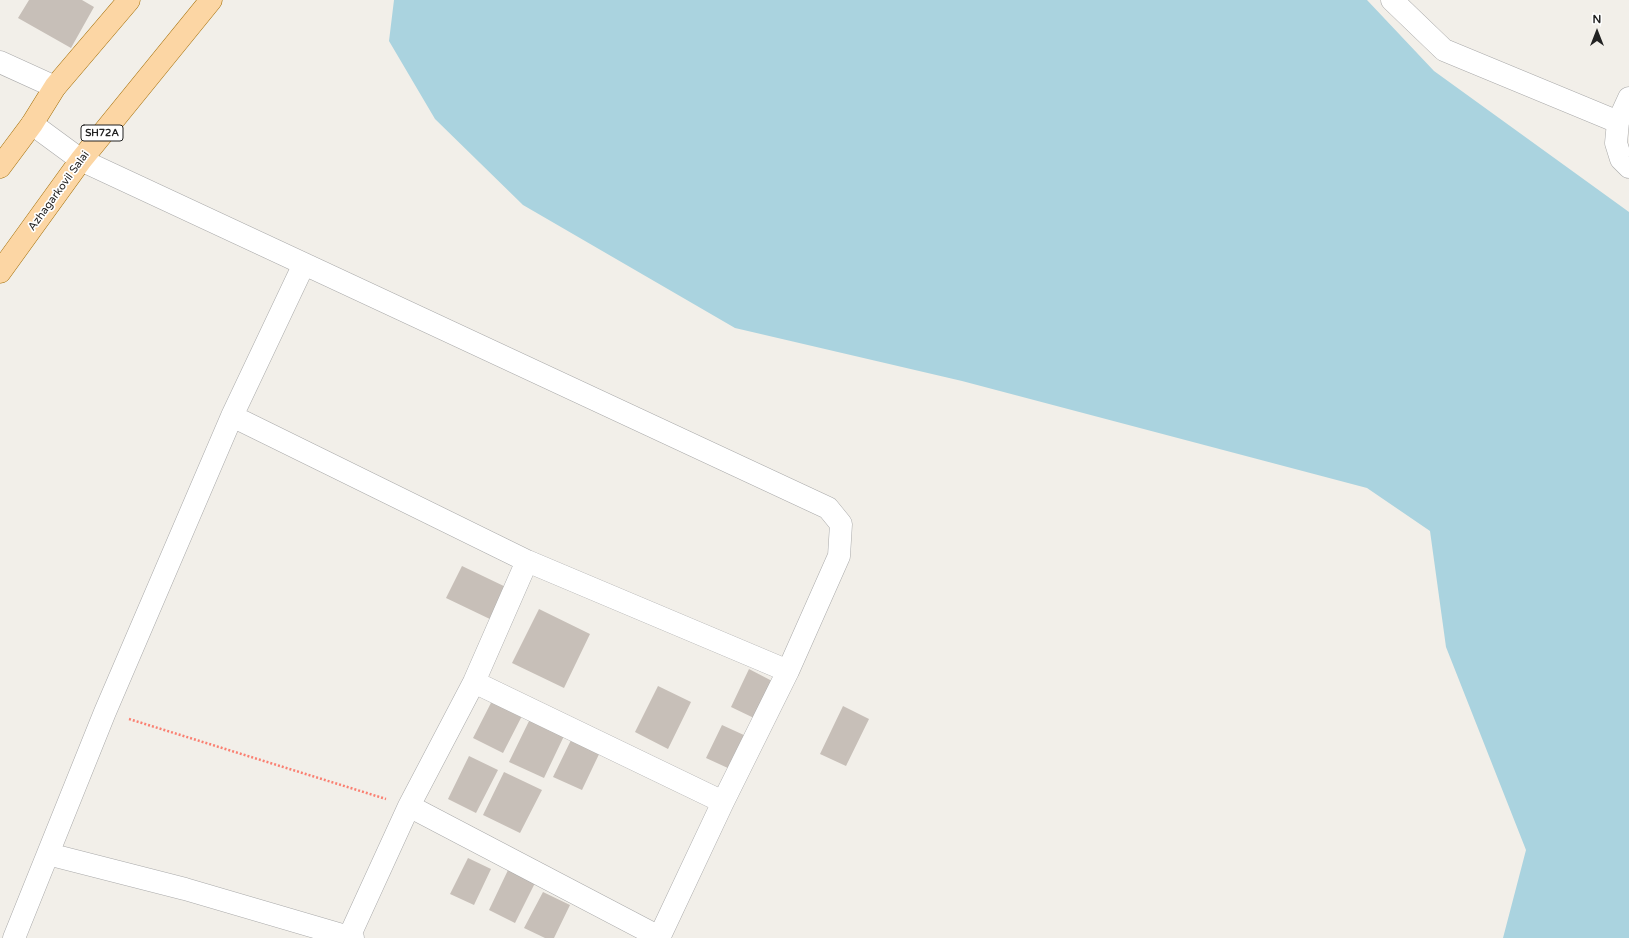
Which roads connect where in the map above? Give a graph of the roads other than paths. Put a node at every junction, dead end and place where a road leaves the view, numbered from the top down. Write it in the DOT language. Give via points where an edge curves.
graph roads {
  1 [pos="129,0"];
  2 [pos="211,0"];
  3 [pos="1392,0"];
  4 [pos="0,62"];
  5 [pos="55,88"];
  6 [pos="1629,98"];
  7 [pos="1618,122"];
  8 [pos="32,124"];
  9 [pos="81,160"];
  10 [pos="0,167"];
  11 [pos="1629,167"];
  12 [pos="304,264"];
  13 [pos="0,272"];
  14 [pos="232,416"];
  15 [pos="526,561"];
  16 [pos="788,671"];
  17 [pos="474,682"];
  18 [pos="723,802"];
  19 [pos="409,806"];
  20 [pos="48,854"];
  21 [pos="351,937"];
  22 [pos="14,938"];
  23 [pos="659,938"];
  1 -- 5 [label="main road"];
  2 -- 9 [label="main road, Azhagarkovil Salai / SH72A"];
  3 -- 7 [label="street" via="1444,50"];
  4 -- 5 [label="street"];
  5 -- 8 [label="main road"];
  6 -- 7 [label="street"];
  7 -- 11 [label="street" via="1616,143 1622,159"];
  8 -- 9 [label="street"];
  8 -- 10 [label="main road"];
  9 -- 12 [label="street"];
  9 -- 13 [label="main road, Azhagarkovil Salai / SH72A"];
  12 -- 14 [label="street"];
  12 -- 16 [label="street" via="828,508 841,524 839,556"];
  14 -- 15 [label="street"];
  14 -- 20 [label="street"];
  15 -- 16 [label="street"];
  15 -- 17 [label="street"];
  16 -- 18 [label="street"];
  17 -- 18 [label="street"];
  17 -- 19 [label="street"];
  18 -- 23 [label="street"];
  19 -- 21 [label="street"];
  19 -- 23 [label="street"];
  20 -- 21 [label="street" via="185,889"];
  20 -- 22 [label="street"];
}
